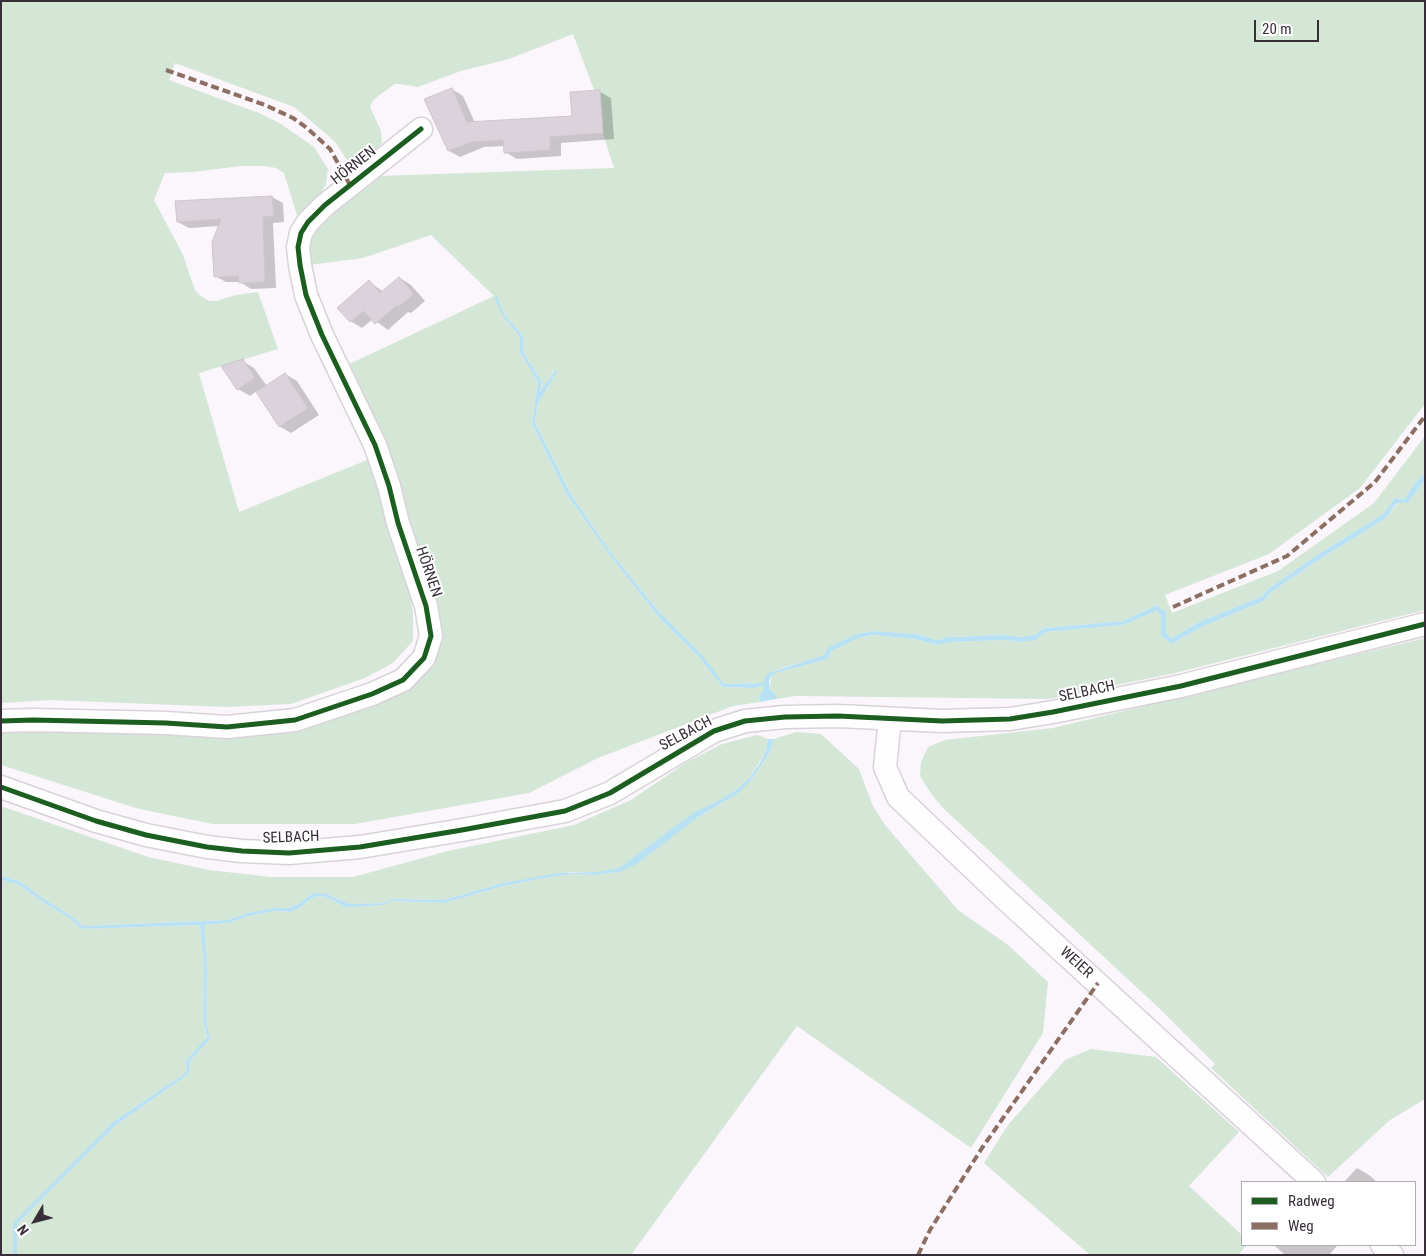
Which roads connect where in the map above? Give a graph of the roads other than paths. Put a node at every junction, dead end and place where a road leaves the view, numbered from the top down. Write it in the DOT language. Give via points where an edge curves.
graph roads {
  1 [pos="421,129"];
  2 [pos="1425,624"];
  3 [pos="890,719"];
  4 [pos="1,721"];
  5 [pos="1,787"];
  6 [pos="1313,1181"];
  7 [pos="1383,1246"];
  8 [pos="1392,1255"];
  1 -- 4 [label="street, HÖRNEN" via="325,205 308,222 298,247 306,295 375,445 426,606 432,636 424,658 403,680 295,720 227,727 138,722"];
  2 -- 3 [label="street, SELBACH" via="1181,686 1053,712 1010,719"];
  3 -- 5 [label="street, SELBACH" via="838,716 745,721 714,731 610,793 564,811 360,847 289,853 207,847 146,835"];
  3 -- 6 [label="street, WEIER" via="885,767 898,797"];
  7 -- 8 [label="street"];
}
